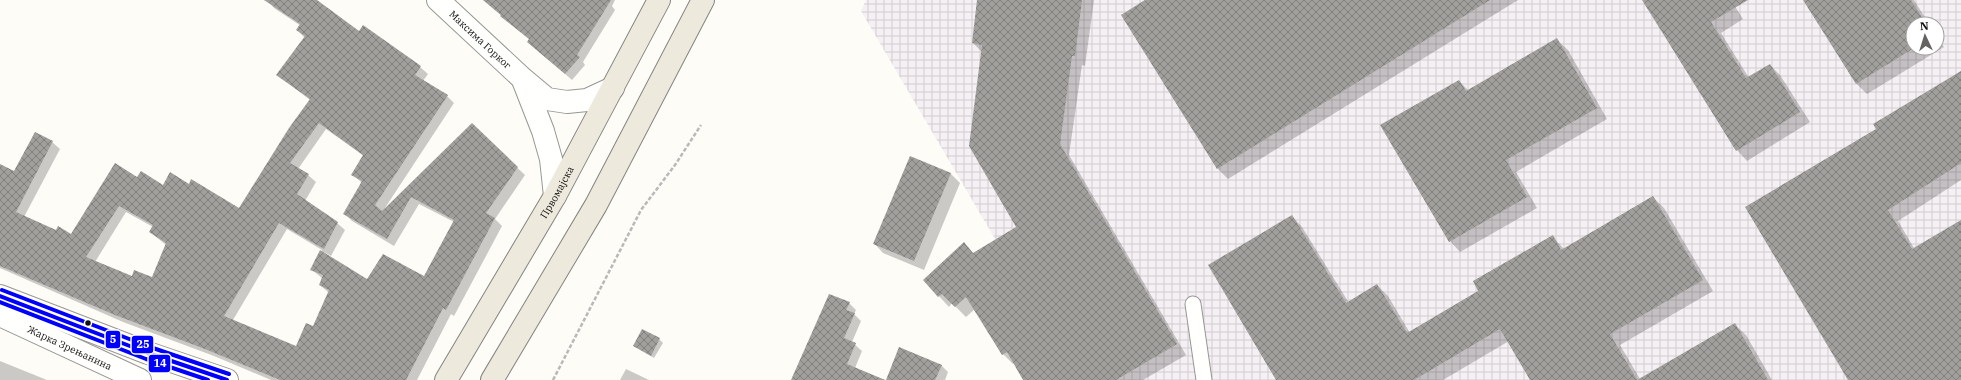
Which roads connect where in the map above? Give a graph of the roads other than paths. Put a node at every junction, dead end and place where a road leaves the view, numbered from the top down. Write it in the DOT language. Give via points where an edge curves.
graph roads {
  1 [pos="438,0"];
  2 [pos="659,0"];
  3 [pos="703,0"];
  4 [pos="523,79"];
  5 [pos="613,88"];
  6 [pos="555,196"];
  7 [pos="0,296"];
  8 [pos="1193,304"];
  9 [pos="0,315"];
  10 [pos="138,380"];
  11 [pos="227,380"];
  12 [pos="446,380"];
  13 [pos="492,380"];
  14 [pos="1204,380"];
  1 -- 4 [label="street, Максима Горког"];
  2 -- 5 [label="main road, Првомајска"];
  3 -- 13 [label="main road" via="596,205"];
  4 -- 5 [label="street, Максима Горког" via="547,99 567,102 587,100"];
  4 -- 6 [label="street" via="551,159"];
  5 -- 6 [label="main road, Првомајска"];
  6 -- 12 [label="main road, Првомајска"];
  7 -- 11 [label="street, Жарка Зрењанина" via="148,353"];
  8 -- 14 [label="lane"];
  9 -- 10 [label="street, Жарка Зрењанина"];
}
